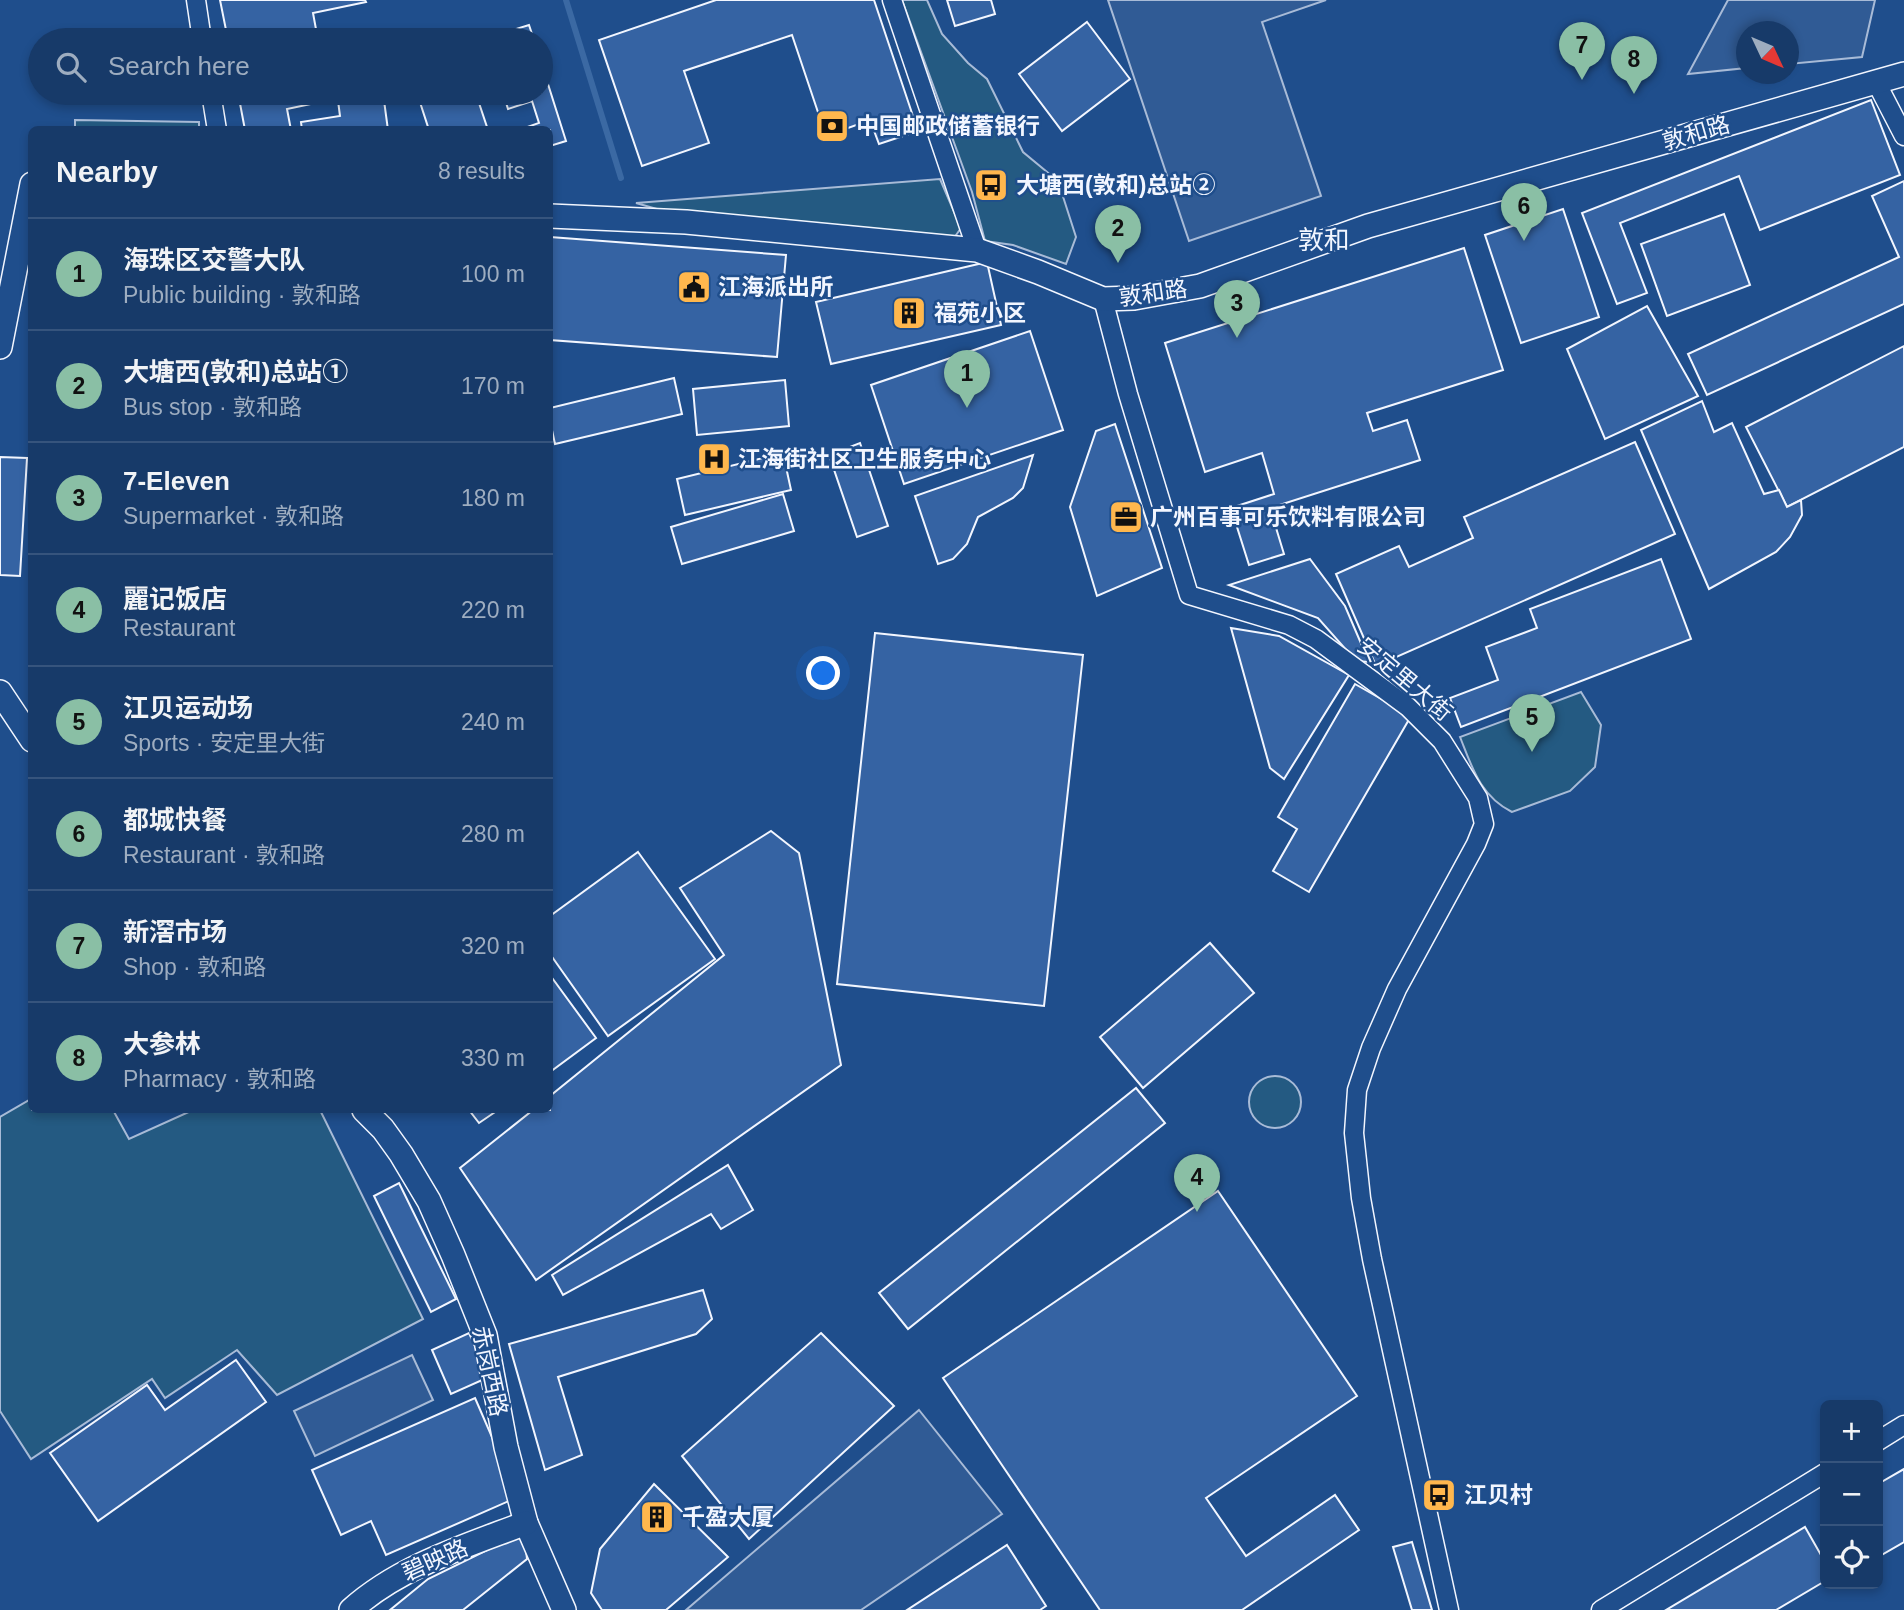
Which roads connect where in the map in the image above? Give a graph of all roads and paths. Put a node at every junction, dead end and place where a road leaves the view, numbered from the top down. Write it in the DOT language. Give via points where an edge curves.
graph roads {
  1 [pos="196,0"];
  2 [pos="892,0"];
  3 [pos="200,28"];
  4 [pos="1904,74"];
  5 [pos="1876,82"];
  6 [pos="213,105"];
  7 [pos="216,126"];
  8 [pos="1904,136"];
  9 [pos="28,204"];
  10 [pos="553,216"];
  11 [pos="977,250"];
  12 [pos="1103,299"];
  13 [pos="0,346"];
  14 [pos="0,692"];
  15 [pos="28,734"];
  16 [pos="367,1113"];
  17 [pos="1904,1425"];
  18 [pos="1883,1438"];
  19 [pos="1820,1477"];
  20 [pos="526,1523"];
  21 [pos="351,1610"];
  22 [pos="564,1610"];
  23 [pos="1449,1610"];
  24 [pos="1601,1610"];
  1 -- 3 [label="street"];
  2 -- 11 [label="street"];
  4 -- 5 [label="street, 敦和路"];
  5 -- 8 [label="street"];
  5 -- 12 [label="street, 敦和路" via="1368,226 1200,286"];
  6 -- 7 [label="street"];
  9 -- 13 [label="street"];
  10 -- 11 [label="street, 敦和路" via="686,222"];
  11 -- 12 [label="street, 敦和路"];
  12 -- 23 [label="street, 安定里大街" via="1189,595 1289,625 1316,639 1408,707 1442,741 1483,810 1484,824 1476,844 1397,989 1363,1070 1354,1133 1372,1259"];
  14 -- 15 [label="street"];
  16 -- 20 [label="street, 赤岗西路" via="401,1154 429,1201 485,1335"];
  17 -- 18 [label="street"];
  19 -- 24 [label="street"];
  20 -- 21 [label="street, 碧映路" via="410,1570"];
  20 -- 22 [label="street, 赤岗西路"];
}
